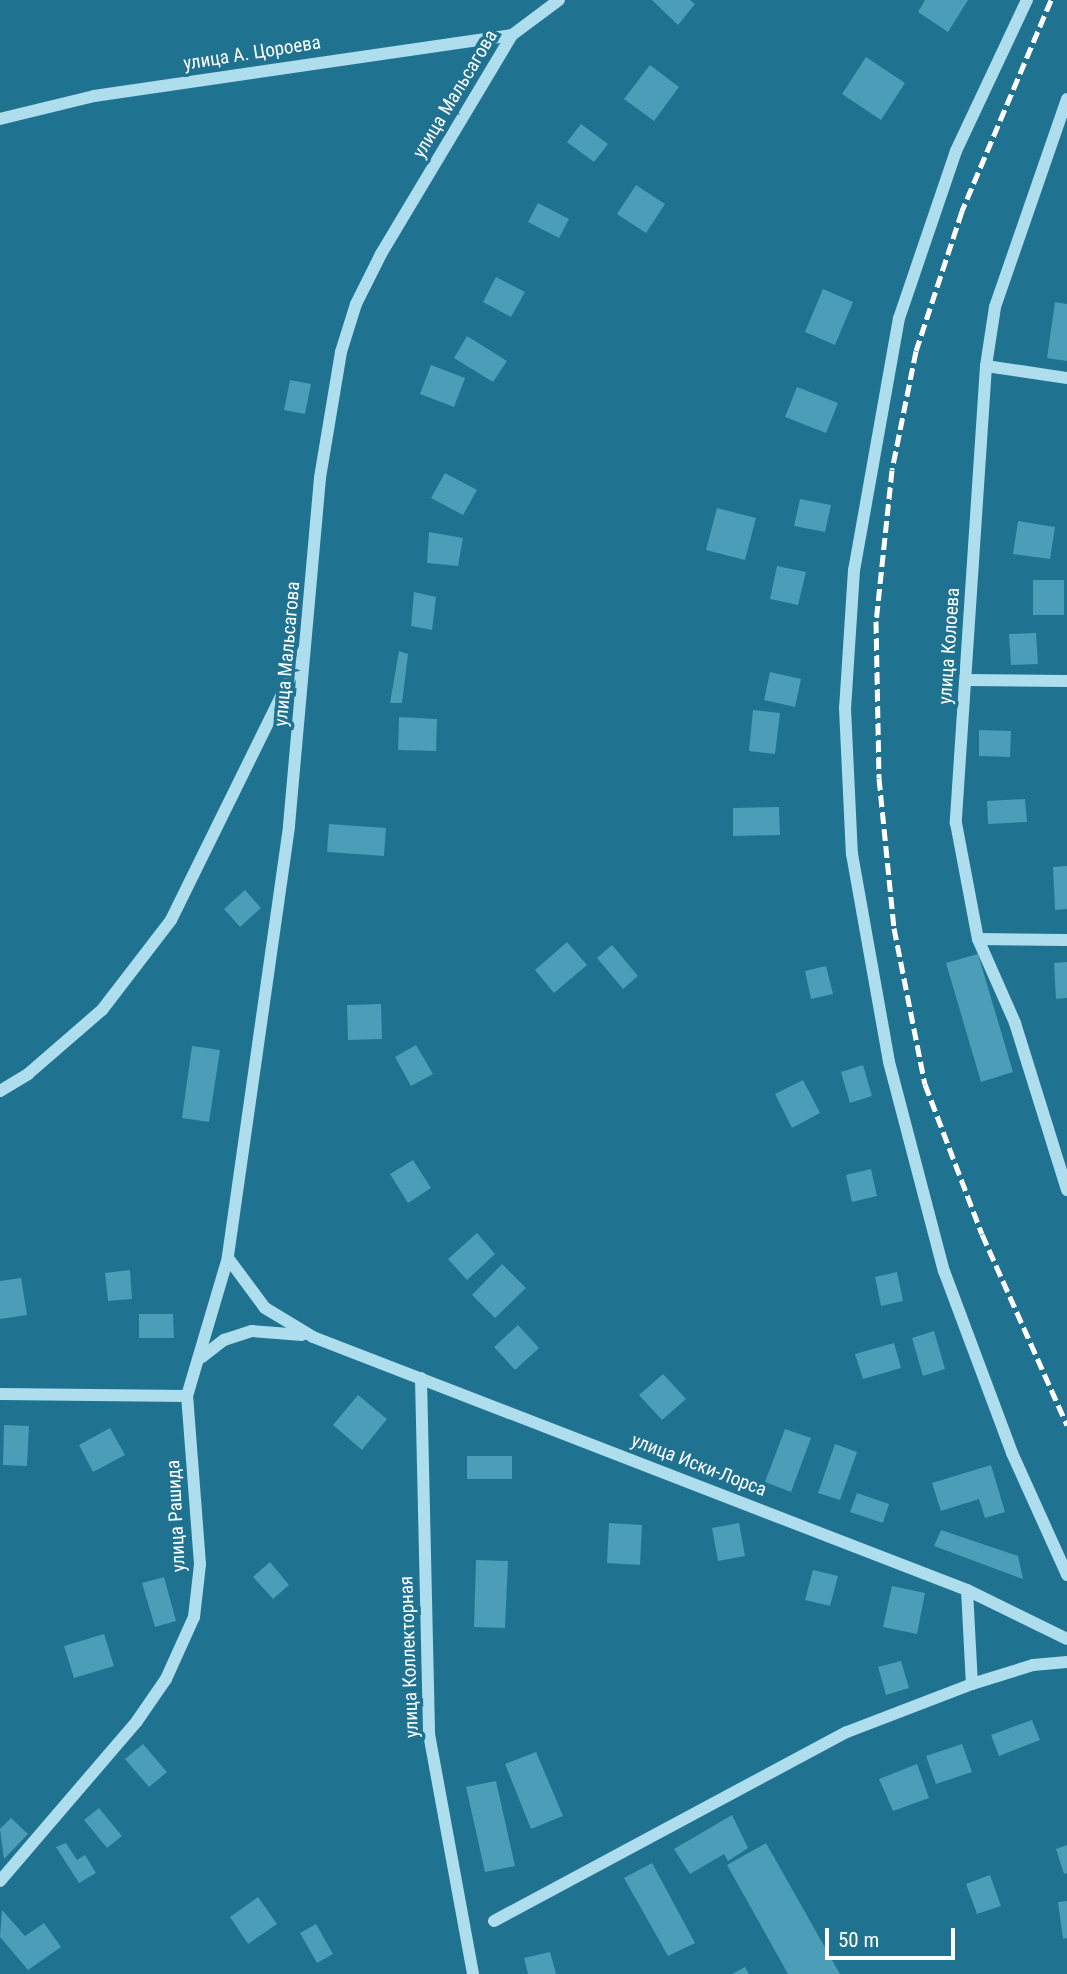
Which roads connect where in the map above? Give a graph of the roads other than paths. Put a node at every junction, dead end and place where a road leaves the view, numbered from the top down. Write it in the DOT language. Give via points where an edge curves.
graph roads {
  1 [pos="559,0"];
  2 [pos="1027,0"];
  3 [pos="512,35"];
  4 [pos="1067,99"];
  5 [pos="0,119"];
  6 [pos="986,366"];
  7 [pos="1067,378"];
  8 [pos="309,640"];
  9 [pos="967,680"];
  10 [pos="1067,681"];
  11 [pos="978,939"];
  12 [pos="1067,940"];
  13 [pos="0,1091"];
  14 [pos="1067,1190"];
  15 [pos="228,1258"];
  16 [pos="313,1337"];
  17 [pos="202,1358"];
  18 [pos="421,1378"];
  19 [pos="0,1394"];
  20 [pos="187,1396"];
  21 [pos="1067,1575"];
  22 [pos="967,1590"];
  23 [pos="1067,1624"];
  24 [pos="1052,1629"];
  25 [pos="1067,1639"];
  26 [pos="1067,1662"];
  27 [pos="972,1684"];
  28 [pos="0,1881"];
  29 [pos="494,1921"];
  30 [pos="473,1974"];
  1 -- 3 [label="street, улица Мальсагова"];
  2 -- 21 [label="street" via="956,150 899,318 854,570 845,708 852,854 892,1075 944,1271 1012,1453"];
  3 -- 5 [label="street, улица А. Цороева" via="94,96"];
  3 -- 8 [label="street, улица Мальсагова" via="356,304 329,406"];
  4 -- 6 [label="street, улица Колоева" via="995,307"];
  6 -- 7 [label="street"];
  6 -- 9 [label="street, улица Колоева"];
  8 -- 13 [label="street" via="171,920 102,1010 28,1074"];
  8 -- 15 [label="street, улица Мальсагова" via="289,827"];
  9 -- 10 [label="street"];
  9 -- 11 [label="street, улица Колоева" via="956,823"];
  11 -- 12 [label="street"];
  11 -- 14 [label="street, улица Колоева" via="1016,1023"];
  15 -- 16 [label="street" via="265,1308"];
  15 -- 17 [label="street, улица Рашида"];
  16 -- 17 [label="street" via="252,1331 224,1340"];
  16 -- 18 [label="street, улица Иски-Лорса"];
  17 -- 20 [label="street, улица Рашида"];
  18 -- 22 [label="street, улица Иски-Лорса"];
  18 -- 30 [label="street, улица Коллекторная" via="429,1734"];
  19 -- 20 [label="street"];
  20 -- 28 [label="street, улица Рашида" via="200,1564 194,1616 182,1649 137,1721"];
  22 -- 24 [label="street, улица Иски-Лорса"];
  22 -- 27 [label="street"];
  23 -- 24 [label="street"];
  24 -- 25 [label="street, улица Иски-Лорса"];
  26 -- 27 [label="street" via="1033,1665"];
  27 -- 29 [label="street" via="846,1732"];
}
